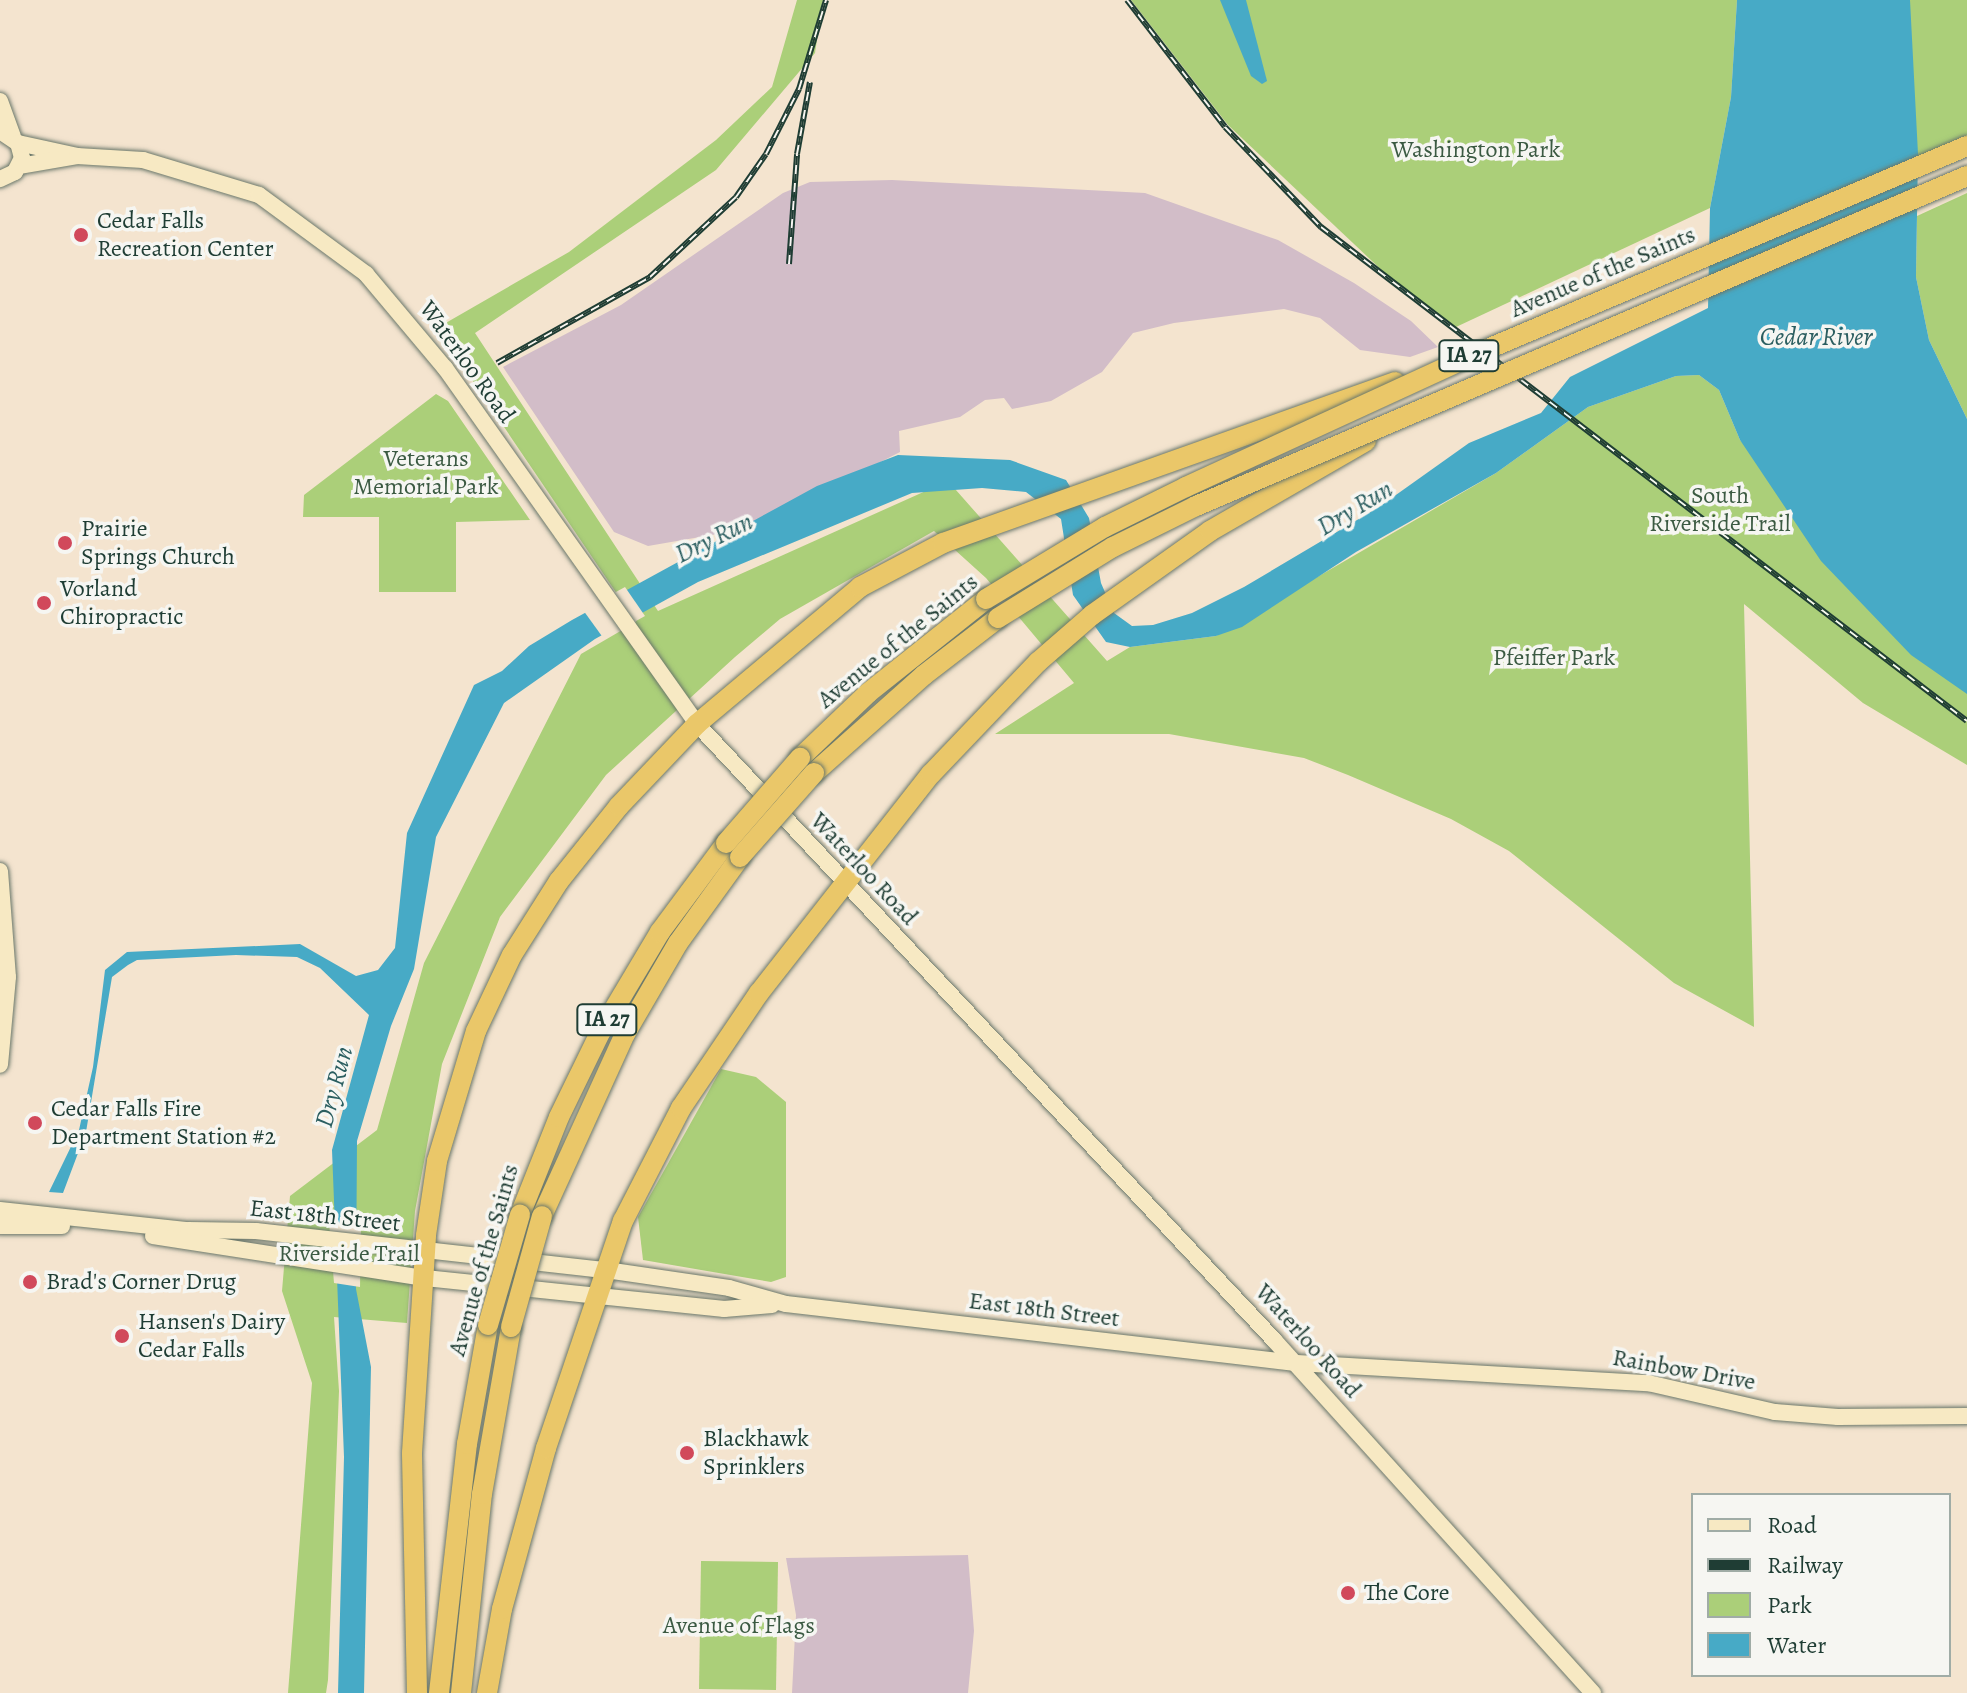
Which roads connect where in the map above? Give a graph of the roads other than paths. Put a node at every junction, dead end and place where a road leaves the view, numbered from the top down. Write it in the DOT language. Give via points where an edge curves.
graph roads {
  1 [pos="0,89"];
  2 [pos="0,101"];
  3 [pos="11,137"];
  4 [pos="1967,146"];
  5 [pos="77,156"];
  6 [pos="11,172"];
  7 [pos="1967,176"];
  8 [pos="0,197"];
  9 [pos="1471,356"];
  10 [pos="1396,423"];
  11 [pos="697,724"];
  12 [pos="807,766"];
  13 [pos="733,850"];
  14 [pos="0,871"];
  15 [pos="845,885"];
  16 [pos="0,1065"];
  17 [pos="0,1210"];
  18 [pos="0,1226"];
  19 [pos="426,1250"];
  20 [pos="606,1270"];
  21 [pos="425,1278"];
  22 [pos="597,1296"];
  23 [pos="786,1304"];
  24 [pos="1296,1363"];
  25 [pos="1967,1416"];
  26 [pos="417,1693"];
  27 [pos="439,1693"];
  28 [pos="461,1693"];
  29 [pos="487,1693"];
  30 [pos="1593,1693"];
  1 -- 2 [label="main road"];
  2 -- 3 [label="main road"];
  3 -- 5 [label="main road, Waterloo Road"];
  3 -- 6 [label="main road"];
  4 -- 9 [label="highway, Avenue of the Saints / IA 27, bridge"];
  5 -- 6 [label="main road, Waterloo Road"];
  5 -- 11 [label="main road, Waterloo Road" via="143,160 226,181 259,195 366,274 435,355"];
  6 -- 8 [label="main road"];
  7 -- 10 [label="highway, Avenue of the Saints / IA 27, bridge"];
  9 -- 11 [label="highway, bridge" via="943,543 860,587 772,655"];
  9 -- 12 [label="highway, Avenue of the Saints / IA 27, bridge" via="1146,506 986,599 879,684"];
  10 -- 12 [label="highway, Avenue of the Saints / IA 27, bridge" via="1113,547 998,618"];
  10 -- 15 [label="highway, bridge" via="1210,531 1092,615 1038,662 931,774"];
  11 -- 15 [label="main road, Waterloo Road"];
  11 -- 19 [label="highway" via="593,835 505,967 456,1090 437,1161"];
  12 -- 13 [label="highway, Avenue of the Saints / IA 27, bridge"];
  13 -- 27 [label="highway, Avenue of the Saints / IA 27, bridge" via="660,932 601,1031 520,1215 488,1325 467,1444"];
  13 -- 28 [label="highway, Avenue of the Saints / IA 27, bridge" via="625,1034 542,1216 511,1327 482,1494"];
  14 -- 16 [label="main road" via="8,977"];
  15 -- 20 [label="highway" via="785,958 681,1108 639,1187"];
  15 -- 24 [label="main road, Waterloo Road"];
  17 -- 19 [label="main road, East 18th Street"];
  18 -- 21 [label="main road, East 18th Street" via="51,1225 152,1235"];
  19 -- 20 [label="main road, East 18th Street"];
  19 -- 21 [label="highway"];
  20 -- 22 [label="highway"];
  20 -- 23 [label="main road, East 18th Street" via="729,1288"];
  21 -- 22 [label="main road, East 18th Street"];
  21 -- 26 [label="highway" via="412,1453"];
  22 -- 23 [label="main road, East 18th Street" via="724,1309"];
  22 -- 29 [label="highway" via="546,1448 502,1609"];
  23 -- 24 [label="main road, East 18th Street"];
  24 -- 25 [label="main road, Rainbow Drive" via="1648,1383 1806,1414"];
  24 -- 30 [label="main road, Waterloo Road"];
}
